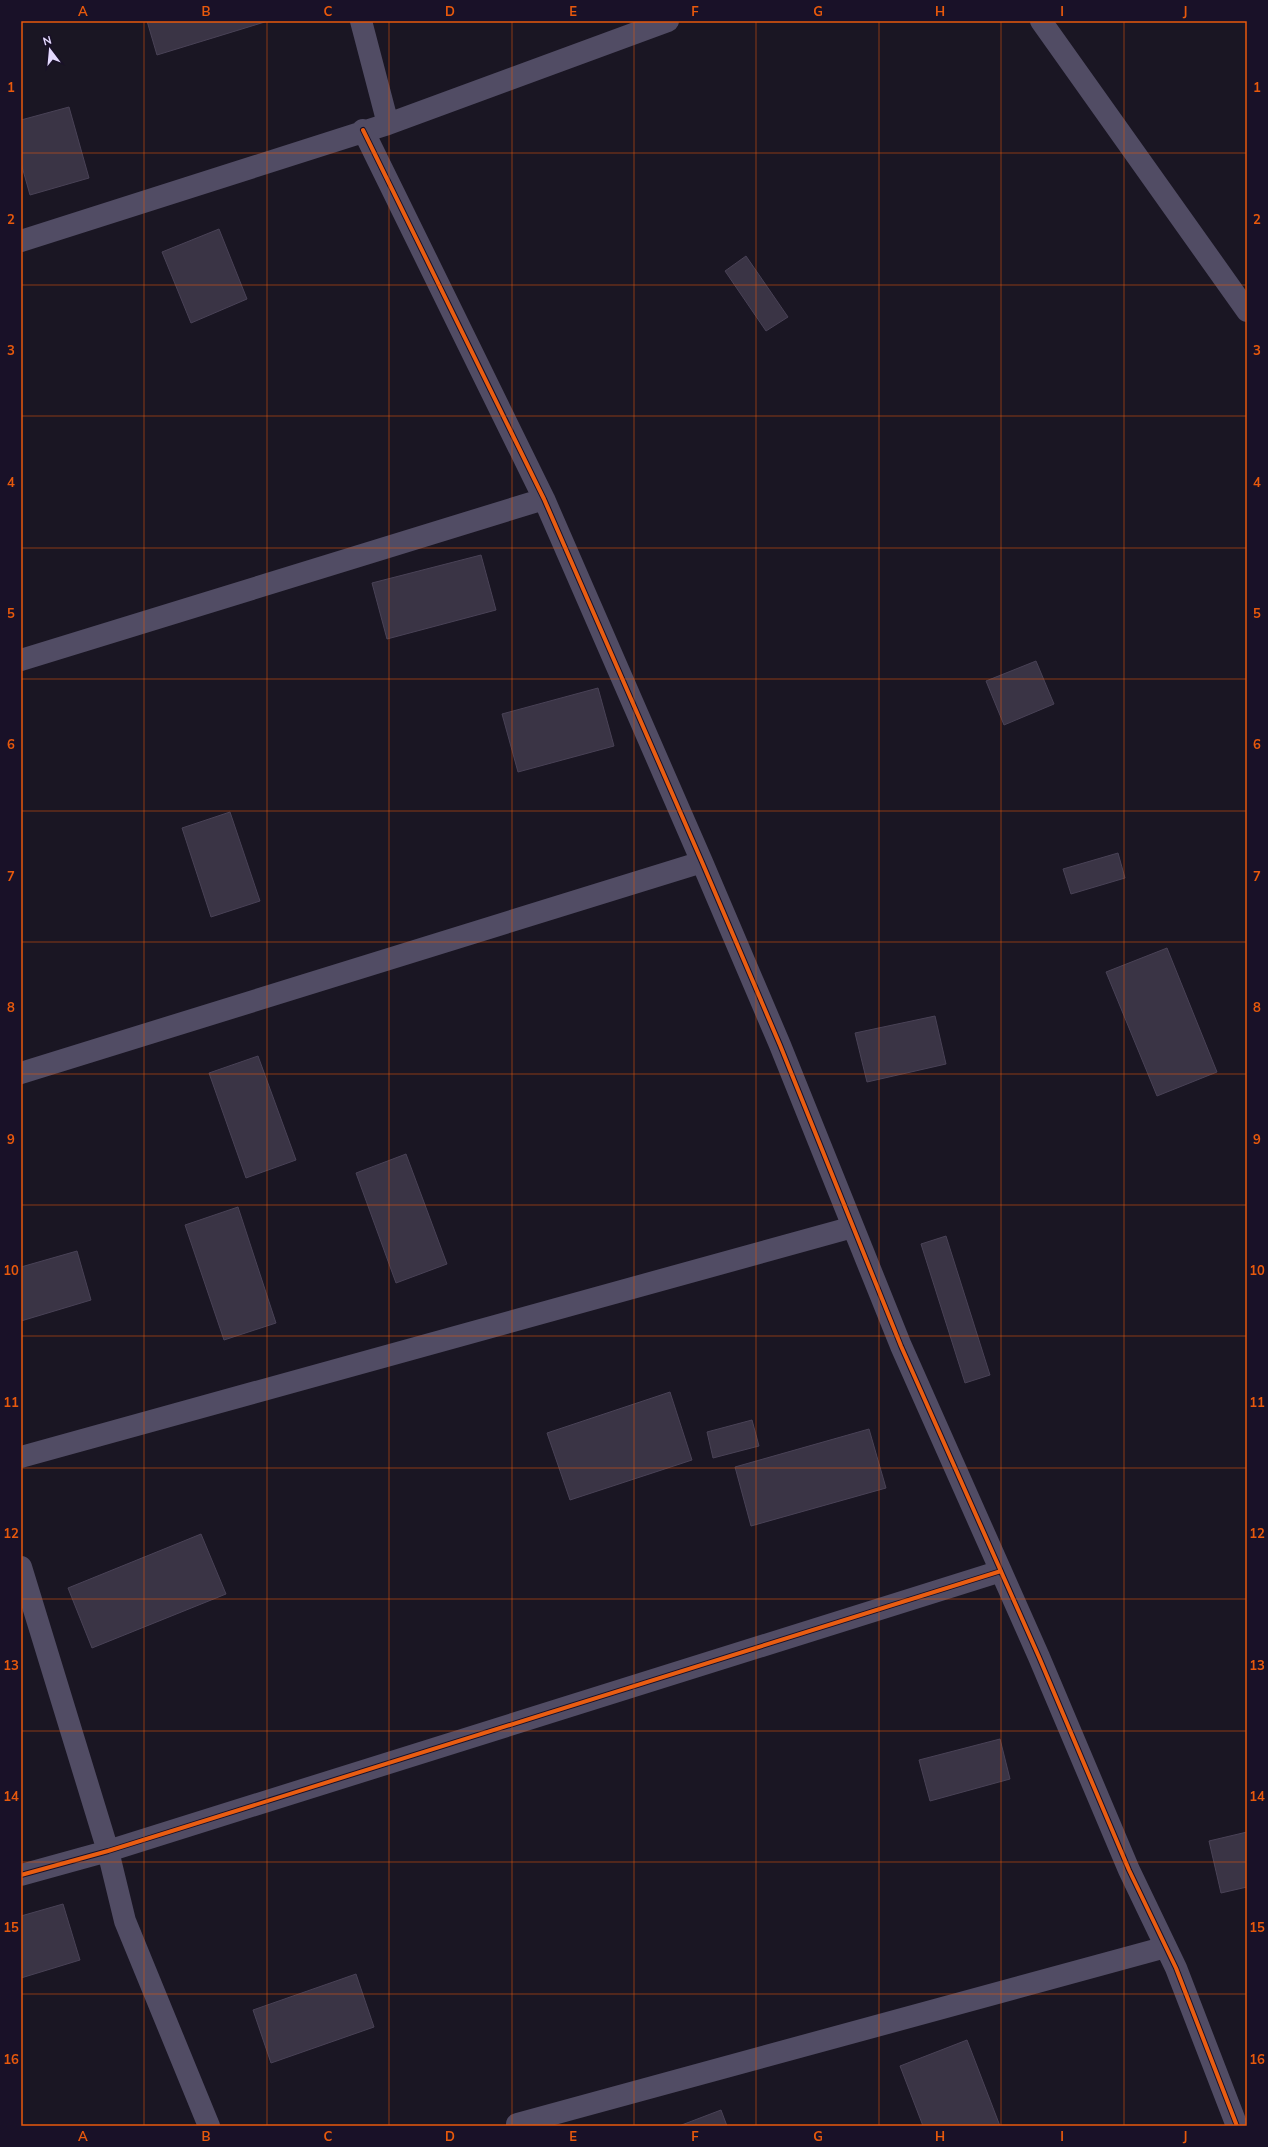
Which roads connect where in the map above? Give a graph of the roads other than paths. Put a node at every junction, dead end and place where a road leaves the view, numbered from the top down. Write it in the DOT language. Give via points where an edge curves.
graph roads {
  1 [pos="361,21"];
  2 [pos="668,21"];
  3 [pos="1041,21"];
  4 [pos="388,124"];
  5 [pos="363,130"];
  6 [pos="21,241"];
  7 [pos="1247,311"];
  8 [pos="544,499"];
  9 [pos="21,660"];
  10 [pos="702,862"];
  11 [pos="21,1073"];
  12 [pos="854,1227"];
  13 [pos="21,1457"];
  14 [pos="21,1567"];
  15 [pos="1001,1571"];
  16 [pos="108,1851"];
  17 [pos="21,1876"];
  18 [pos="1166,1947"];
  19 [pos="516,2124"];
  20 [pos="209,2126"];
  21 [pos="1237,2126"];
  1 -- 4 [label="street"];
  2 -- 4 [label="street"];
  3 -- 7 [label="street"];
  4 -- 5 [label="street"];
  5 -- 6 [label="street"];
  5 -- 8 [label="street"];
  8 -- 9 [label="street"];
  8 -- 10 [label="street"];
  10 -- 11 [label="street"];
  10 -- 12 [label="street"];
  12 -- 13 [label="street"];
  12 -- 15 [label="street" via="901,1346"];
  14 -- 16 [label="street"];
  15 -- 16 [label="street"];
  15 -- 18 [label="street" via="1040,1657 1129,1870"];
  16 -- 17 [label="street"];
  16 -- 20 [label="street" via="125,1921"];
  18 -- 19 [label="street"];
  18 -- 21 [label="street"];
}
